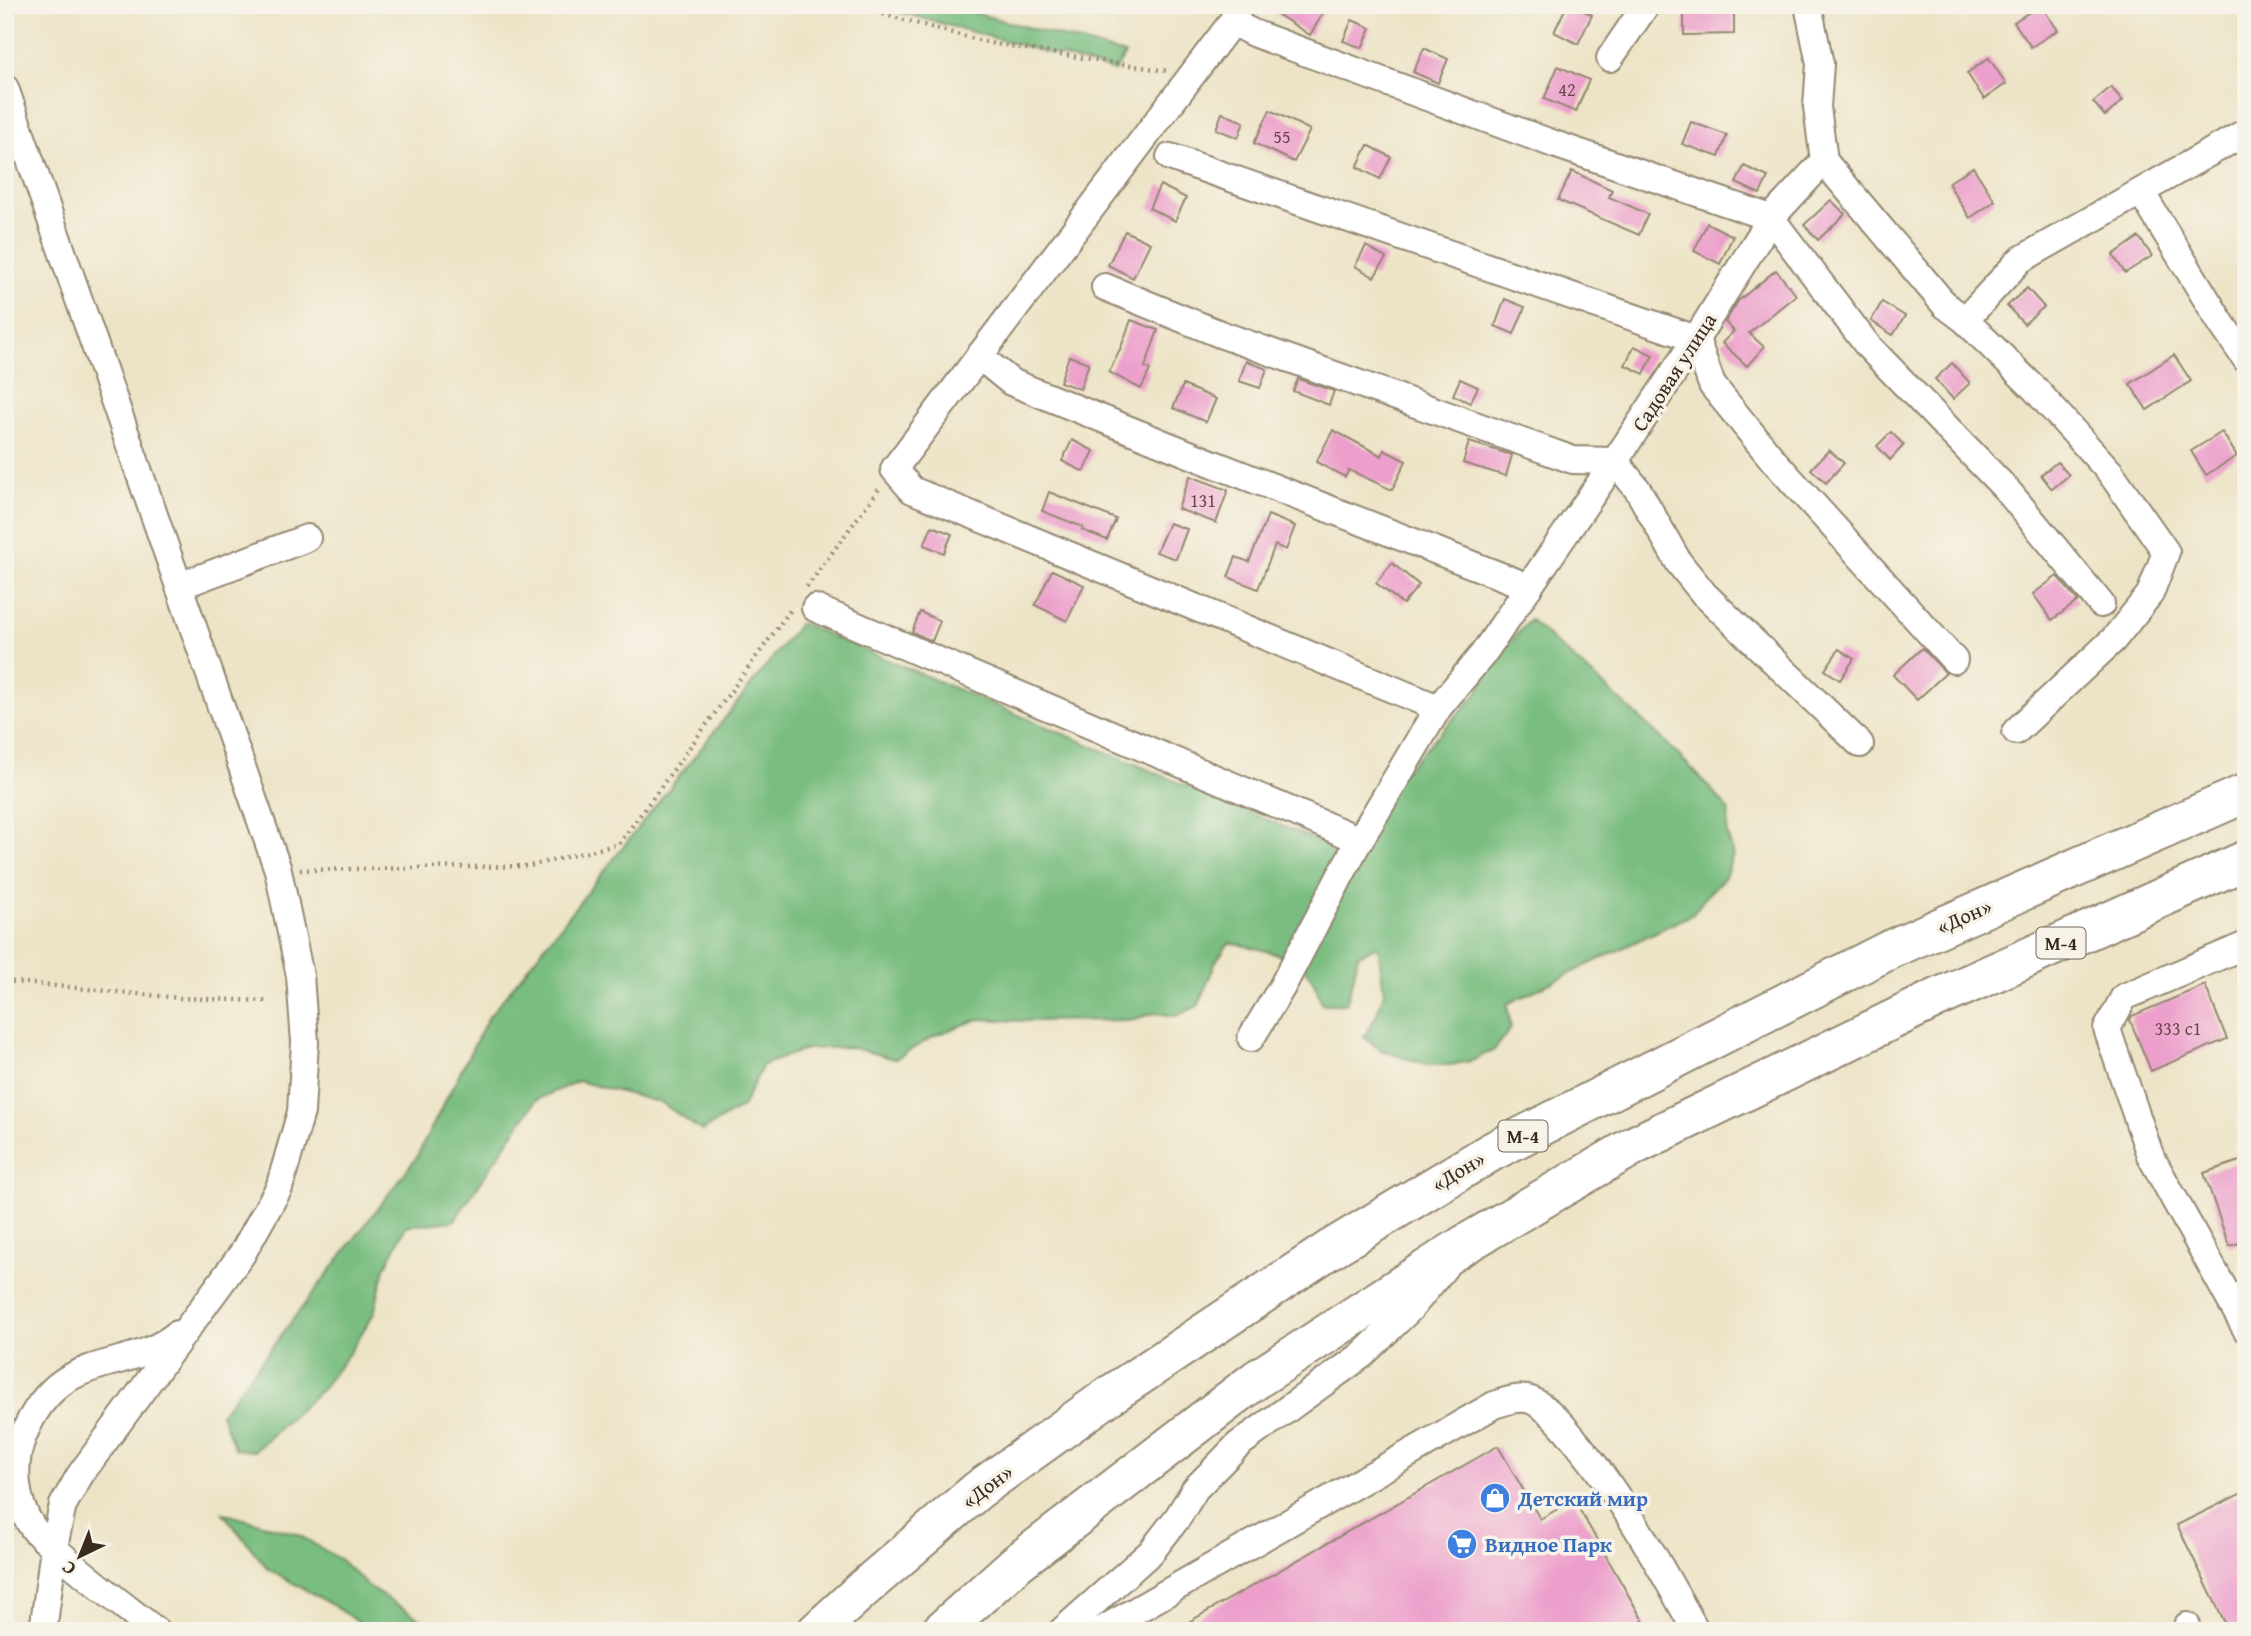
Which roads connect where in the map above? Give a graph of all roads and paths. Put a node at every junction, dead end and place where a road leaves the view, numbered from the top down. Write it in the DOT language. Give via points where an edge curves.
graph roads {
  1 [pos="849,5"];
  2 [pos="1646,5"];
  3 [pos="1808,5"];
  4 [pos="1236,13"];
  5 [pos="1610,58"];
  6 [pos="1190,75"];
  7 [pos="5,88"];
  8 [pos="2246,132"];
  9 [pos="1170,157"];
  10 [pos="1824,161"];
  11 [pos="2141,192"];
  12 [pos="1771,218"];
  13 [pos="1105,287"];
  14 [pos="1965,320"];
  15 [pos="1696,339"];
  16 [pos="979,356"];
  17 [pos="2246,359"];
  18 [pos="1615,461"];
  19 [pos="894,469"];
  20 [pos="307,538"];
  21 [pos="179,586"];
  22 [pos="1529,587"];
  23 [pos="805,600"];
  24 [pos="2101,604"];
  25 [pos="1954,660"];
  26 [pos="1438,708"];
  27 [pos="2017,731"];
  28 [pos="1860,744"];
  29 [pos="2246,793"];
  30 [pos="1360,840"];
  31 [pos="2246,860"];
  32 [pos="278,870"];
  33 [pos="2246,945"];
  34 [pos="5,982"];
  35 [pos="268,1001"];
  36 [pos="1251,1038"];
  37 [pos="1462,1246"];
  38 [pos="191,1324"];
  39 [pos="2246,1329"];
  40 [pos="54,1547"];
  41 [pos="1094,1624"];
  42 [pos="43,1631"];
  43 [pos="156,1631"];
  44 [pos="817,1631"];
  45 [pos="940,1631"];
  46 [pos="1062,1631"];
  47 [pos="1696,1631"];
  1 -- 6 [label="path" via="989,43"];
  2 -- 5 [label="street"];
  3 -- 10 [label="street" via="1820,64 1817,107"];
  4 -- 6 [label="street"];
  4 -- 12 [label="street" via="1253,33"];
  6 -- 16 [label="street"];
  7 -- 21 [label="street"];
  8 -- 11 [label="street"];
  9 -- 15 [label="street"];
  10 -- 12 [label="street, Садовая улица"];
  10 -- 14 [label="street" via="1945,305"];
  11 -- 14 [label="street" via="2020,260"];
  11 -- 17 [label="street"];
  12 -- 15 [label="street, Садовая улица"];
  12 -- 24 [label="street" via="1868,346 2007,490"];
  13 -- 18 [label="street" via="1220,334 1573,460"];
  14 -- 27 [label="street" via="2110,472 2165,552 2150,594 2114,639"];
  15 -- 18 [label="street, Садовая улица"];
  15 -- 25 [label="street" via="1712,385 1774,461"];
  16 -- 19 [label="street"];
  16 -- 22 [label="street" via="1011,382"];
  18 -- 22 [label="street, Садовая улица"];
  18 -- 28 [label="street" via="1638,490 1679,563 1704,594"];
  19 -- 23 [label="path"];
  19 -- 26 [label="street" via="912,490"];
  20 -- 21 [label="street"];
  21 -- 32 [label="street"];
  22 -- 26 [label="street, Садовая улица" via="1483,654"];
  23 -- 30 [label="street"];
  23 -- 32 [label="path" via="619,844 530,866"];
  26 -- 30 [label="street, Садовая улица"];
  29 -- 44 [label="highway, «Дон» / М-4" via="1891,949 1490,1152 1329,1250 1110,1396 978,1490"];
  30 -- 36 [label="street, Садовая улица"];
  31 -- 37 [label="highway, М-4" via="1935,999 1647,1139"];
  32 -- 38 [label="street" via="300,976 305,1042 301,1112 279,1188 242,1254"];
  33 -- 39 [label="street" via="2124,997 2107,1029 2150,1155"];
  34 -- 35 [label="path"];
  37 -- 41 [label="street" via="1411,1308 1363,1355 1238,1445 1195,1489"];
  37 -- 45 [label="highway, М-4" via="1256,1379 1017,1563"];
  38 -- 40 [label="street" via="80,1475 63,1506"];
  38 -- 40 [label="street" via="142,1355 84,1371 64,1382 29,1421 17,1461 20,1503 33,1528"];
  40 -- 42 [label="street"];
  40 -- 43 [label="street"];
  41 -- 46 [label="street"];
  41 -- 47 [label="street" via="1494,1405 1528,1399 1543,1407 1596,1466 1633,1519"];
}
